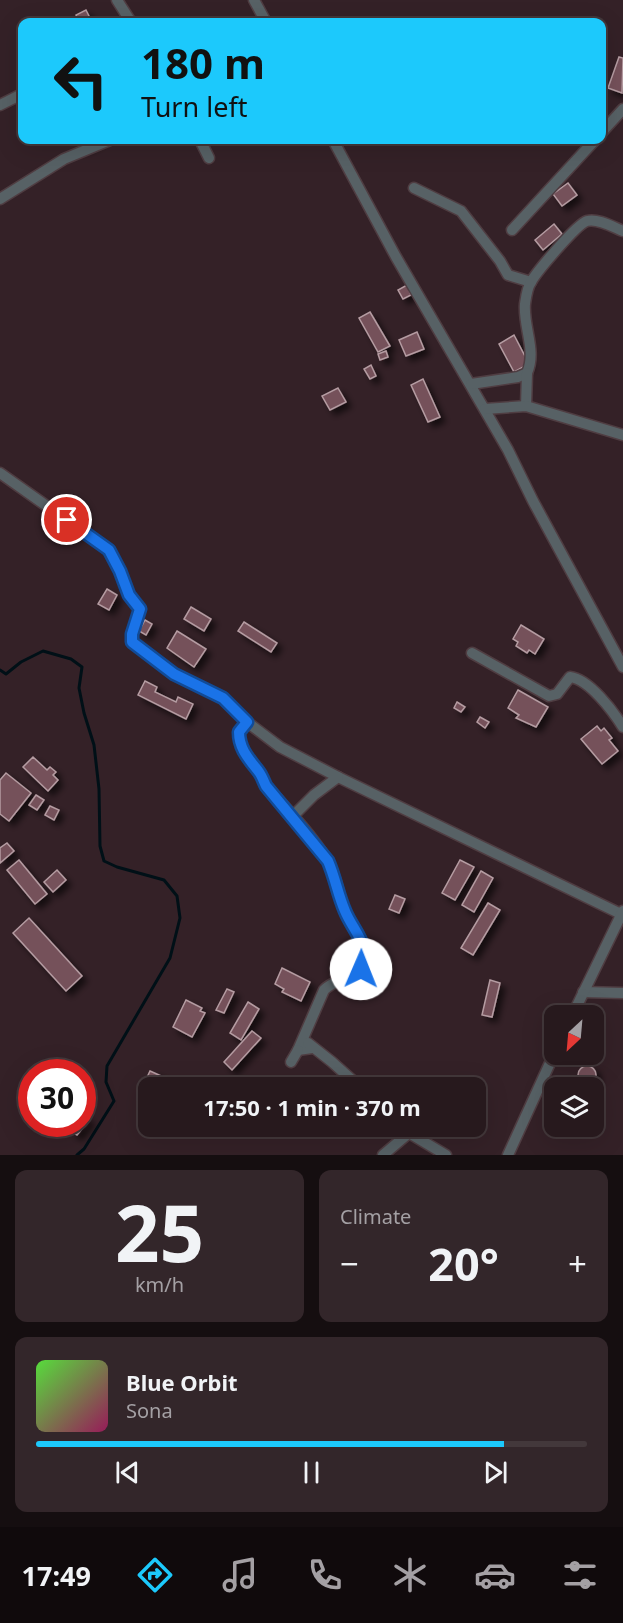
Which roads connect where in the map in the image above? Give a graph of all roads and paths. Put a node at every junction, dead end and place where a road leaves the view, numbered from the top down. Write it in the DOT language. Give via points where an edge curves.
graph roads {
  1 [pos="117,0"];
  2 [pos="254,0"];
  3 [pos="128,18"];
  4 [pos="264,18"];
  5 [pos="18,96"];
  6 [pos="0,105"];
  7 [pos="623,109"];
  8 [pos="606,128"];
  9 [pos="100,144"];
  10 [pos="202,144"];
  11 [pos="335,144"];
  12 [pos="591,144"];
  13 [pos="209,159"];
  14 [pos="414,188"];
  15 [pos="0,199"];
  16 [pos="512,230"];
  17 [pos="623,231"];
  18 [pos="531,282"];
  19 [pos="527,373"];
  20 [pos="471,384"];
  21 [pos="526,406"];
  22 [pos="485,409"];
  23 [pos="623,435"];
  24 [pos="0,473"];
  25 [pos="472,653"];
  26 [pos="623,667"];
  27 [pos="247,722"];
  28 [pos="623,727"];
  29 [pos="338,777"];
  30 [pos="292,816"];
  31 [pos="622,912"];
  32 [pos="583,992"];
  33 [pos="623,993"];
  34 [pos="577,1005"];
  35 [pos="303,1038"];
  36 [pos="312,1048"];
  37 [pos="298,1050"];
  38 [pos="291,1062"];
  39 [pos="549,1065"];
  40 [pos="349,1077"];
  41 [pos="400,1137"];
  42 [pos="417,1137"];
  43 [pos="383,1155"];
  44 [pos="446,1155"];
  45 [pos="508,1155"];
  1 -- 3 [label="street"];
  2 -- 4 [label="street"];
  5 -- 6 [label="street"];
  7 -- 8 [label="street"];
  9 -- 15 [label="street" via="64,159"];
  10 -- 13 [label="street"];
  11 -- 20 [label="street"];
  12 -- 16 [label="street"];
  14 -- 18 [label="street" via="461,211 508,275"];
  17 -- 18 [label="street" via="586,221 562,243"];
  18 -- 19 [label="street" via="525,307 530,348"];
  19 -- 20 [label="street"];
  19 -- 21 [label="street"];
  20 -- 22 [label="street"];
  21 -- 22 [label="street"];
  21 -- 23 [label="street"];
  22 -- 26 [label="street"];
  24 -- 27 [label="street" via="109,550 129,595 140,609 132,642 174,674 223,698"];
  25 -- 28 [label="street" via="549,696 557,694 573,677 594,692"];
  27 -- 29 [label="street" via="280,747"];
  27 -- 30 [label="street" via="239,732 242,747 266,786"];
  29 -- 30 [label="street"];
  29 -- 31 [label="street"];
  30 -- 35 [label="street" via="328,861 346,913 364,947 361,969 328,984"];
  31 -- 32 [label="street"];
  32 -- 33 [label="street"];
  32 -- 34 [label="street"];
  35 -- 36 [label="street"];
  35 -- 37 [label="street"];
  36 -- 37 [label="street"];
  36 -- 40 [label="street"];
  37 -- 38 [label="street"];
  39 -- 45 [label="street"];
  41 -- 43 [label="street"];
  42 -- 44 [label="street"];
}
